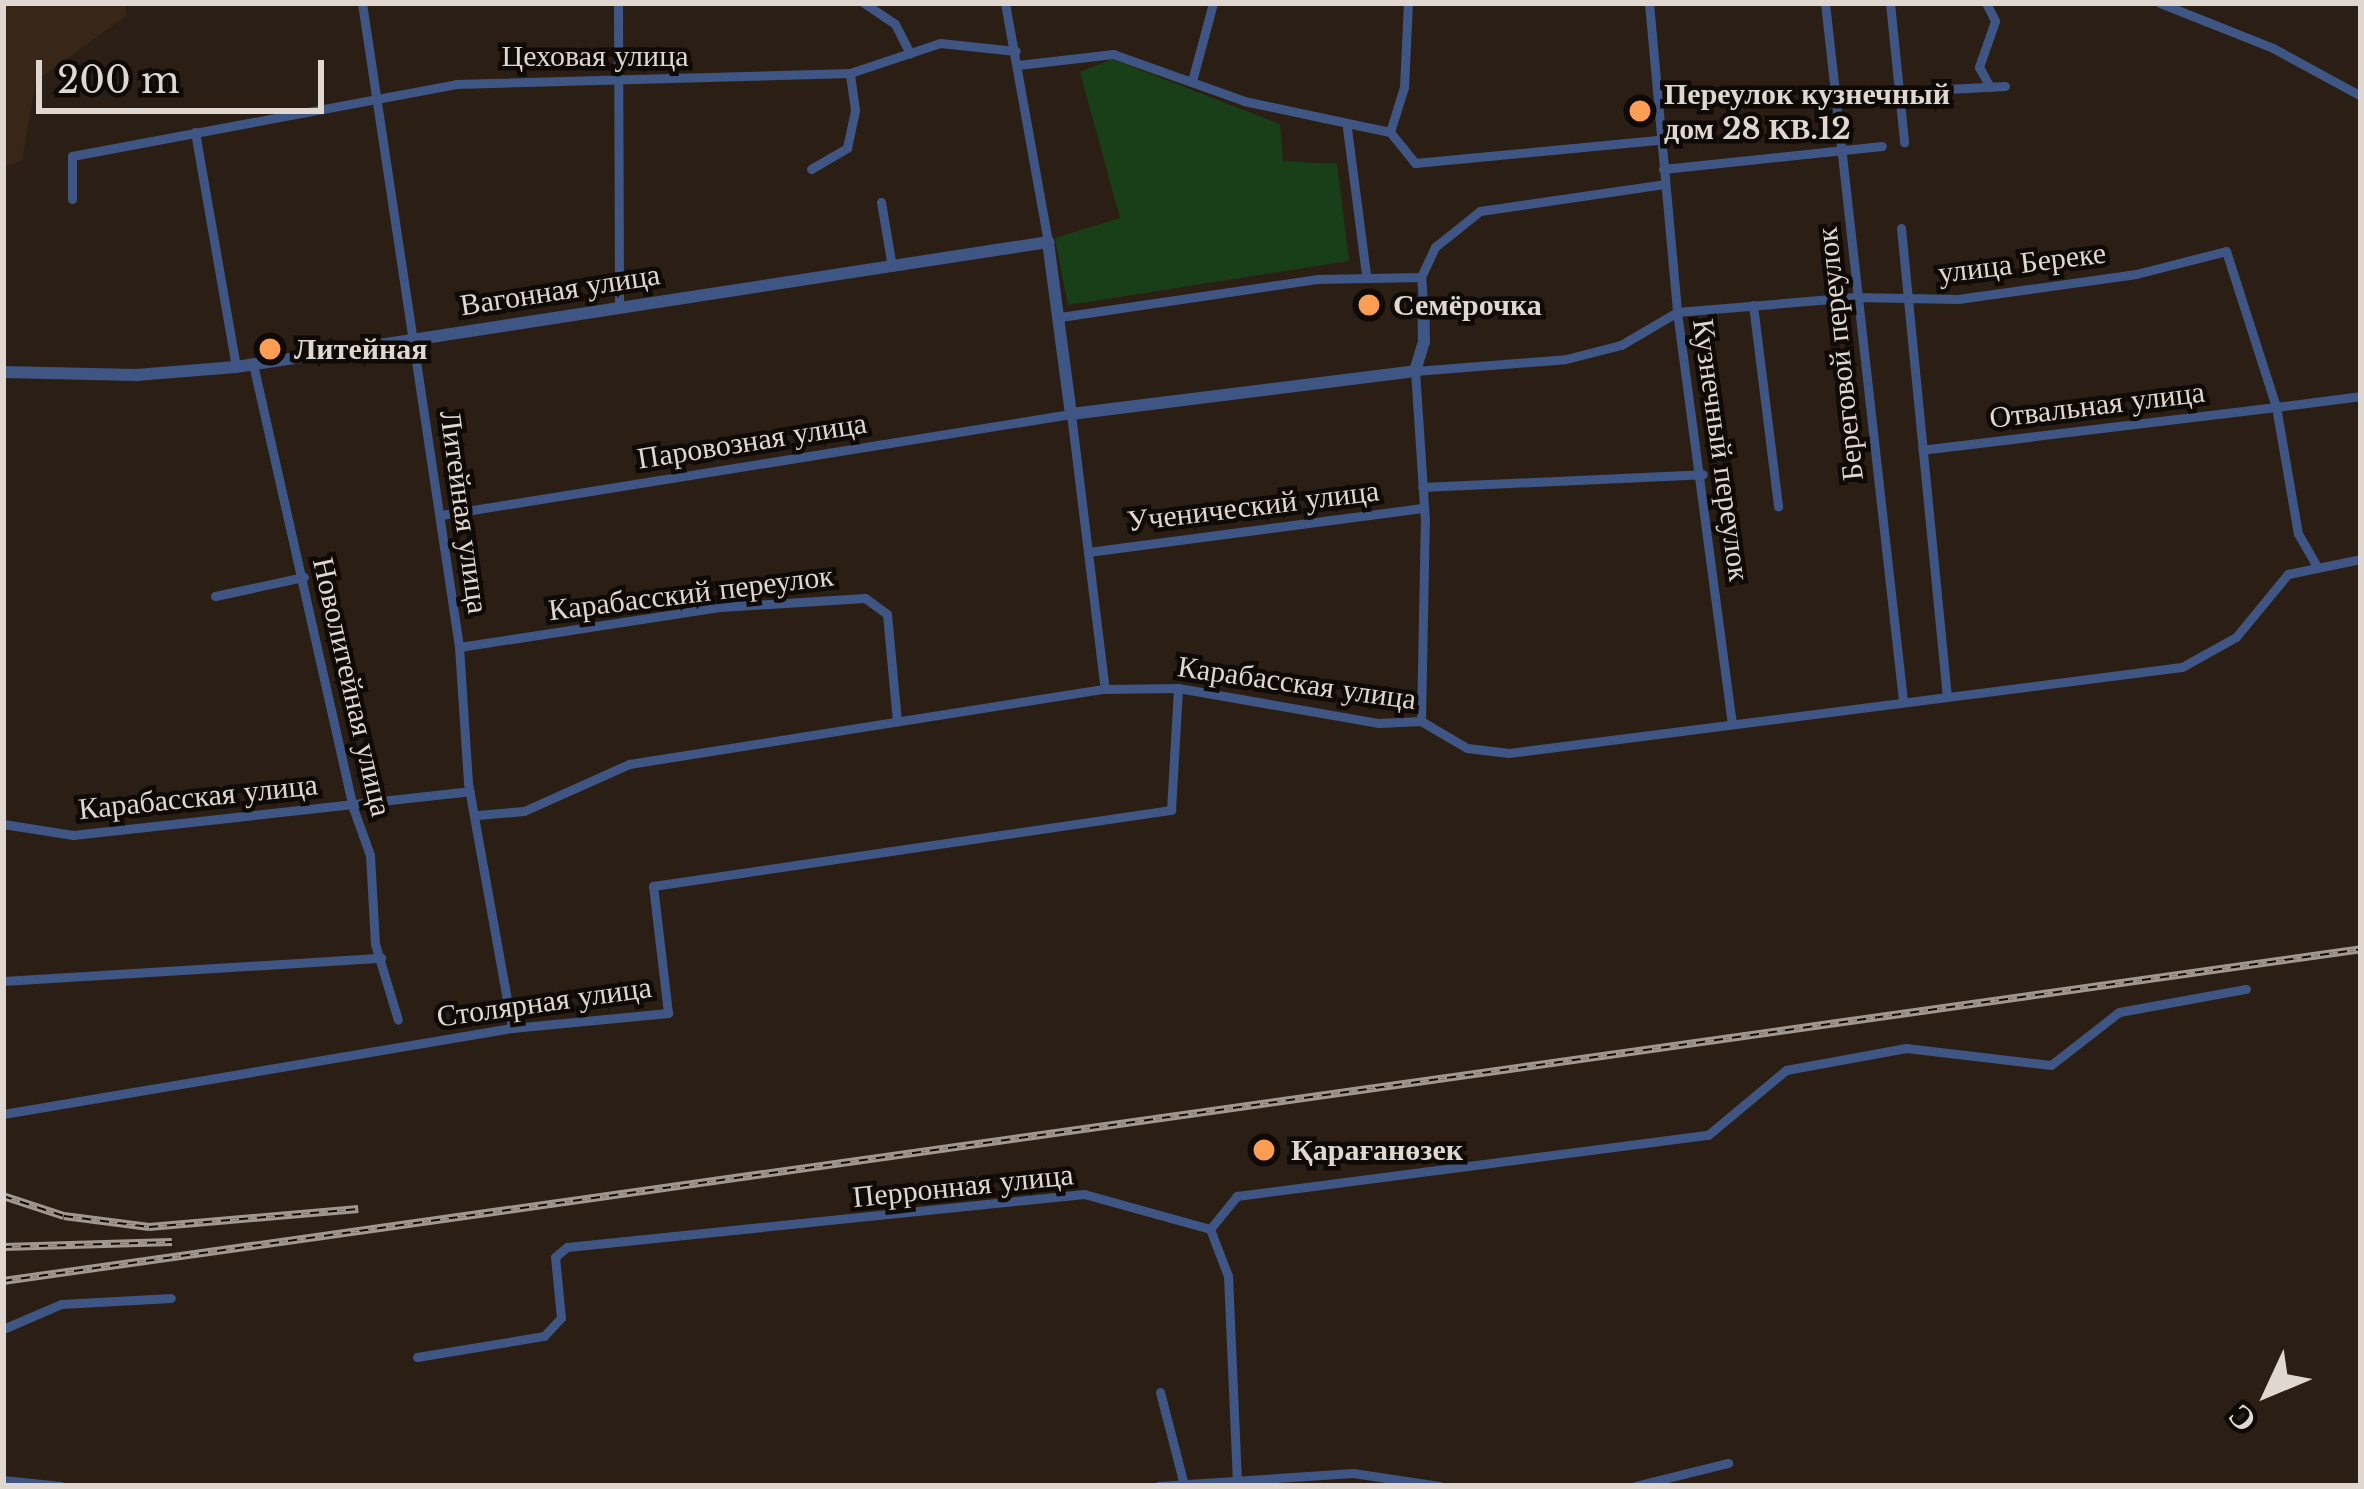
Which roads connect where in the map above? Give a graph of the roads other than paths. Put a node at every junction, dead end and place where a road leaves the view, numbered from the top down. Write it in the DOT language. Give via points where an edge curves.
graph roads {
  1 [pos="362,3"];
  2 [pos="618,3"];
  3 [pos="865,3"];
  4 [pos="1005,3"];
  5 [pos="1213,3"];
  6 [pos="1408,3"];
  7 [pos="1649,3"];
  8 [pos="1825,3"];
  9 [pos="1890,3"];
  10 [pos="1986,3"];
  11 [pos="2160,3"];
  12 [pos="1016,51"];
  13 [pos="910,52"];
  14 [pos="1018,65"];
  15 [pos="850,74"];
  16 [pos="618,78"];
  17 [pos="1192,81"];
  18 [pos="2005,86"];
  19 [pos="1990,87"];
  20 [pos="1947,88"];
  21 [pos="2361,96"];
  22 [pos="377,98"];
  23 [pos="1347,128"];
  24 [pos="195,132"];
  25 [pos="1390,132"];
  26 [pos="1660,140"];
  27 [pos="1904,142"];
  28 [pos="1882,146"];
  29 [pos="1846,149"];
  30 [pos="811,169"];
  31 [pos="1663,169"];
  32 [pos="1664,184"];
  33 [pos="72,199"];
  34 [pos="881,202"];
  35 [pos="1901,228"];
  36 [pos="1048,242"];
  37 [pos="892,267"];
  38 [pos="1366,274"];
  39 [pos="1421,277"];
  40 [pos="1854,297"];
  41 [pos="1910,298"];
  42 [pos="1423,302"];
  43 [pos="620,305"];
  44 [pos="1753,305"];
  45 [pos="1677,312"];
  46 [pos="1060,317"];
  47 [pos="414,338"];
  48 [pos="253,364"];
  49 [pos="236,367"];
  50 [pos="1415,371"];
  51 [pos="3,372"];
  52 [pos="2361,396"];
  53 [pos="2276,407"];
  54 [pos="1071,414"];
  55 [pos="1923,450"];
  56 [pos="1703,474"];
  57 [pos="1422,487"];
  58 [pos="1778,506"];
  59 [pos="1424,508"];
  60 [pos="441,514"];
  61 [pos="1088,552"];
  62 [pos="2361,559"];
  63 [pos="2315,562"];
  64 [pos="304,577"];
  65 [pos="215,596"];
  66 [pos="459,647"];
  67 [pos="1178,688"];
  68 [pos="1105,689"];
  69 [pos="1947,695"];
  70 [pos="1903,701"];
  71 [pos="897,722"];
  72 [pos="1421,722"];
  73 [pos="1732,722"];
  74 [pos="470,791"];
  75 [pos="352,806"];
  76 [pos="477,815"];
  77 [pos="3,824"];
  78 [pos="381,958"];
  79 [pos="3,980"];
  80 [pos="2246,989"];
  81 [pos="398,1019"];
  82 [pos="512,1028"];
  83 [pos="3,1114"];
  84 [pos="1210,1229"];
  85 [pos="171,1298"];
  86 [pos="3,1329"];
  87 [pos="417,1357"];
  88 [pos="1160,1392"];
  89 [pos="1727,1463"];
  90 [pos="3,1480"];
  91 [pos="1184,1485"];
  92 [pos="1416,1485"];
  93 [pos="61,1486"];
  94 [pos="1158,1486"];
  95 [pos="1238,1486"];
  96 [pos="1438,1486"];
  97 [pos="1635,1486"];
  1 -- 22 [label="street, Литейная улица"];
  2 -- 16 [label="street"];
  3 -- 13 [label="street" via="895,24"];
  4 -- 12 [label="street"];
  5 -- 17 [label="street"];
  6 -- 25 [label="street" via="1404,87"];
  7 -- 26 [label="street, Кузнечный переулок"];
  8 -- 29 [label="street, Береговой переулок"];
  9 -- 27 [label="street"];
  10 -- 19 [label="street" via="1995,21 1979,67"];
  11 -- 21 [label="street" via="2273,48"];
  12 -- 13 [label="street, Цеховая улица" via="968,42"];
  12 -- 14 [label="street"];
  13 -- 15 [label="street, Цеховая улица"];
  14 -- 17 [label="street" via="1113,53"];
  14 -- 36 [label="street"];
  15 -- 16 [label="street, Цеховая улица"];
  15 -- 30 [label="street" via="855,110 847,148"];
  16 -- 22 [label="street, Цеховая улица" via="544,76"];
  16 -- 43 [label="street"];
  17 -- 23 [label="street"];
  18 -- 19 [label="street"];
  19 -- 20 [label="street"];
  22 -- 24 [label="street, Цеховая улица"];
  22 -- 47 [label="street, Литейная улица"];
  23 -- 25 [label="street"];
  23 -- 38 [label="street"];
  24 -- 33 [label="street, Цеховая улица" via="72,156"];
  24 -- 49 [label="street"];
  25 -- 26 [label="street" via="1415,163"];
  26 -- 31 [label="street, Кузнечный переулок"];
  28 -- 29 [label="street"];
  29 -- 31 [label="street"];
  29 -- 40 [label="street, Береговой переулок"];
  31 -- 32 [label="street, Кузнечный переулок"];
  32 -- 39 [label="street" via="1480,211 1449,229"];
  32 -- 45 [label="street, Кузнечный переулок"];
  34 -- 37 [label="street"];
  35 -- 41 [label="street"];
  36 -- 37 [label="street, Вагонная улица"];
  36 -- 46 [label="street"];
  37 -- 43 [label="street, Вагонная улица"];
  38 -- 39 [label="street"];
  38 -- 46 [label="street"];
  39 -- 42 [label="street"];
  40 -- 41 [label="street, улица Береке"];
  40 -- 44 [label="street, улица Береке"];
  40 -- 70 [label="street, Береговой переулок"];
  41 -- 53 [label="street, улица Береке" via="2095,280 2226,250"];
  41 -- 55 [label="street"];
  42 -- 50 [label="street"];
  43 -- 47 [label="street, Вагонная улица"];
  44 -- 45 [label="street, улица Береке"];
  44 -- 58 [label="street, Кузнечный переулок"];
  45 -- 50 [label="street" via="1621,345 1566,359"];
  45 -- 56 [label="street, Кузнечный переулок"];
  46 -- 54 [label="street"];
  47 -- 48 [label="street, Вагонная улица"];
  47 -- 60 [label="street, Литейная улица"];
  48 -- 49 [label="street, Вагонная улица"];
  48 -- 64 [label="street, Новолитейная улица"];
  49 -- 51 [label="street, Вагонная улица"];
  50 -- 54 [label="street"];
  50 -- 57 [label="street"];
  52 -- 53 [label="street, Отвальная улица"];
  53 -- 55 [label="street, Отвальная улица"];
  53 -- 63 [label="street" via="2298,534"];
  54 -- 60 [label="street, Паровозная улица"];
  54 -- 61 [label="street"];
  55 -- 69 [label="street"];
  56 -- 57 [label="street, Ученический улица"];
  56 -- 73 [label="street, Кузнечный переулок"];
  57 -- 59 [label="street"];
  59 -- 61 [label="street, Ученический улица"];
  59 -- 72 [label="street"];
  60 -- 66 [label="street, Литейная улица"];
  61 -- 68 [label="street"];
  62 -- 63 [label="street, Карабасская улица"];
  63 -- 69 [label="street, Карабасская улица" via="2268,590 2214,655 2182,667"];
  64 -- 65 [label="street"];
  64 -- 75 [label="street, Новолитейная улица"];
  66 -- 71 [label="street, Карабасский переулок" via="721,607 865,598 887,614"];
  66 -- 74 [label="street, Литейная улица"];
  67 -- 68 [label="street, Карабасская улица"];
  67 -- 72 [label="street, Карабасская улица" via="1379,723"];
  67 -- 82 [label="street, Столярная улица" via="1171,810 653,886 668,1013"];
  68 -- 71 [label="street, Карабасская улица"];
  69 -- 70 [label="street, Карабасская улица"];
  70 -- 73 [label="street, Карабасская улица"];
  71 -- 76 [label="street, Карабасская улица" via="629,764 546,804"];
  72 -- 73 [label="street, Карабасская улица" via="1467,748 1509,753"];
  74 -- 75 [label="street, Карабасская улица"];
  74 -- 76 [label="street, Литейная улица"];
  75 -- 77 [label="street, Карабасская улица" via="73,835"];
  75 -- 78 [label="street, Новолитейная улица" via="370,855"];
  76 -- 82 [label="street, Литейная улица"];
  78 -- 79 [label="street"];
  78 -- 81 [label="street, Новолитейная улица"];
  80 -- 84 [label="street" via="2119,1012 2051,1065 1906,1048 1786,1070 1708,1135 1237,1196"];
  82 -- 83 [label="street, Столярная улица"];
  84 -- 87 [label="street, Перронная улица" via="1084,1194 567,1247 555,1257 561,1318 544,1336"];
  84 -- 95 [label="street" via="1228,1276"];
  85 -- 86 [label="street" via="61,1304"];
  88 -- 91 [label="street"];
  89 -- 97 [label="street"];
  90 -- 93 [label="street"];
  91 -- 94 [label="street"];
  91 -- 95 [label="street"];
  92 -- 95 [label="street" via="1353,1473"];
  92 -- 96 [label="street"];
}
